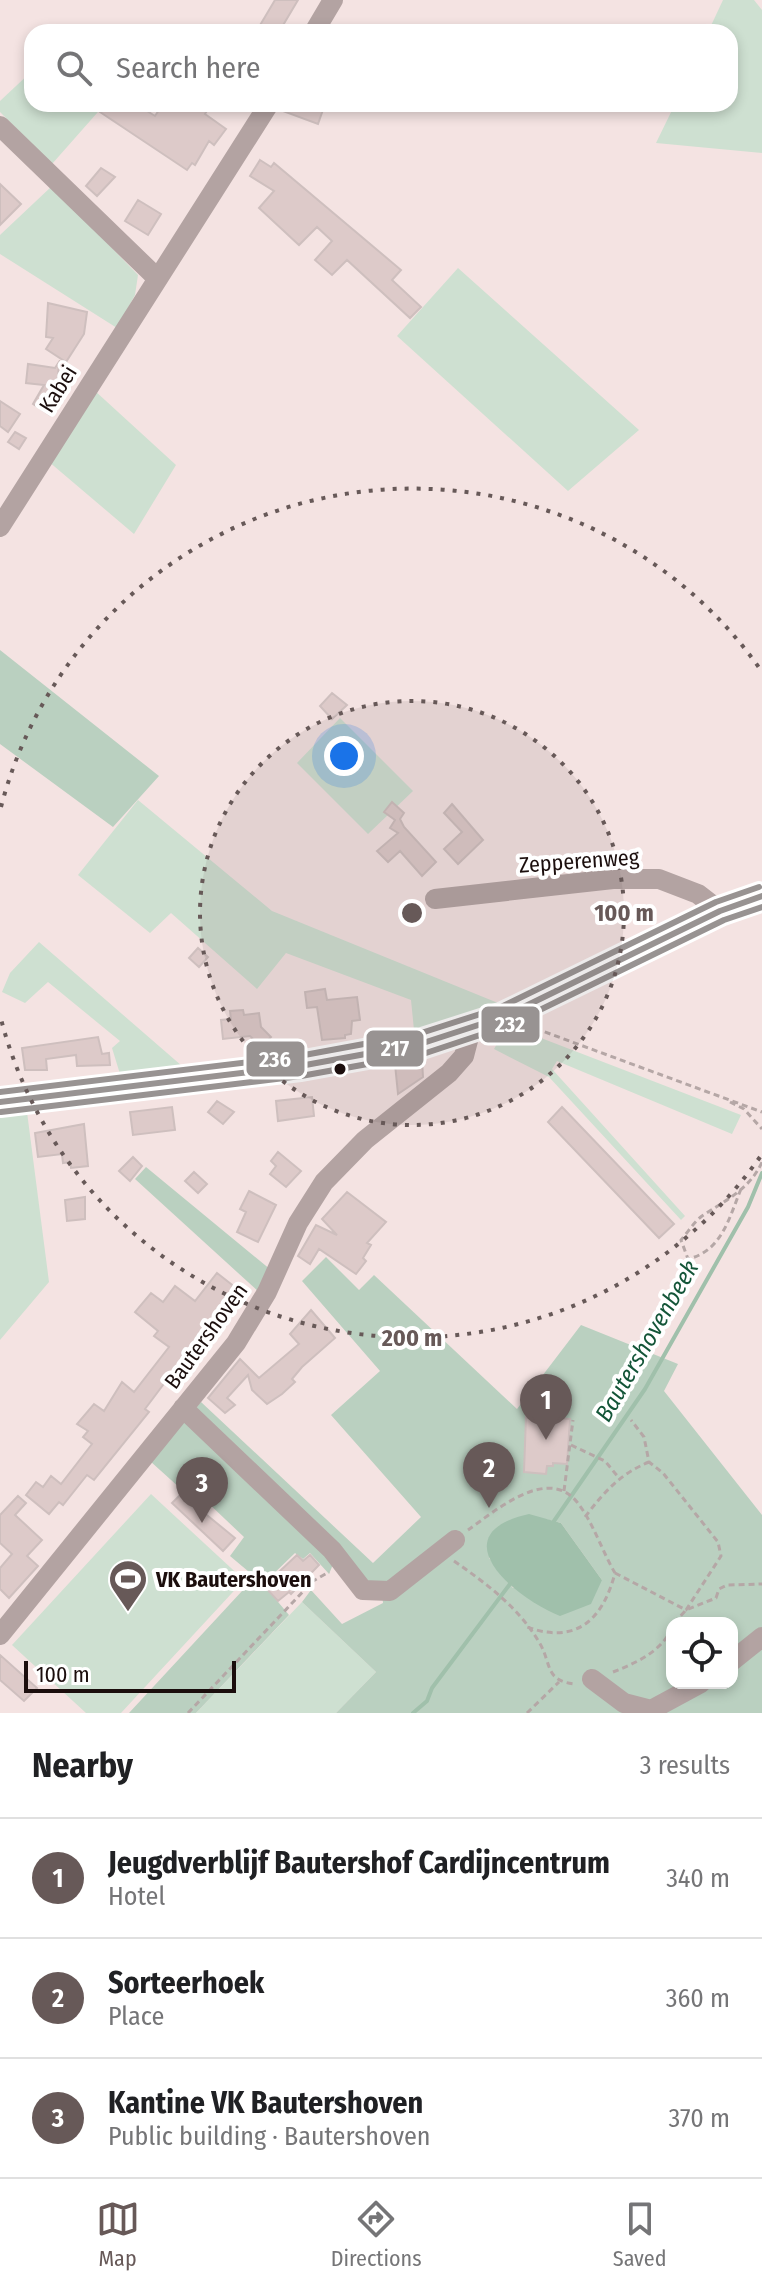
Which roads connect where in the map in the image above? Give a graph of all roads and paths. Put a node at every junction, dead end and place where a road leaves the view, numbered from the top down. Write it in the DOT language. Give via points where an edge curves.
graph roads {
  1 [pos="333,0"];
  2 [pos="319,24"];
  3 [pos="264,112"];
  4 [pos="0,126"];
  5 [pos="157,278"];
  6 [pos="0,527"];
  7 [pos="762,896"];
  8 [pos="435,899"];
  9 [pos="720,911"];
  10 [pos="503,1017"];
  11 [pos="471,1029"];
  12 [pos="719,1096"];
  13 [pos="0,1102"];
  14 [pos="762,1112"];
  15 [pos="762,1129"];
  16 [pos="762,1162"];
  17 [pos="741,1189"];
  18 [pos="183,1408"];
  19 [pos="573,1420"];
  20 [pos="631,1420"];
  21 [pos="571,1445"];
  22 [pos="649,1462"];
  23 [pos="619,1478"];
  24 [pos="564,1493"];
  25 [pos="585,1517"];
  26 [pos="449,1545"];
  27 [pos="342,1565"];
  28 [pos="615,1573"];
  29 [pos="762,1584"];
  30 [pos="686,1610"];
  31 [pos="680,1617"];
  32 [pos="527,1627"];
  33 [pos="0,1635"];
  34 [pos="762,1637"];
  35 [pos="666,1641"];
  36 [pos="738,1656"];
  37 [pos="592,1679"];
  38 [pos="690,1689"];
  39 [pos="188,1713"];
  40 [pos="527,1713"];
  1 -- 2 [label="street"];
  3 -- 5 [label="street, Kabei"];
  4 -- 5 [label="street"];
  5 -- 6 [label="street, Kabei"];
  7 -- 9 [label="street"];
  8 -- 9 [label="street, Zepperenweg" via="613,879 659,879 698,894"];
  9 -- 10 [label="street"];
  10 -- 11 [label="street"];
  10 -- 12 [label="path"];
  11 -- 13 [label="street" via="300,1066"];
  11 -- 18 [label="street, Bautershoven" via="464,1056 449,1073 365,1140 324,1182 249,1325"];
  12 -- 14 [label="path"];
  12 -- 15 [label="path" via="744,1109"];
  16 -- 17 [label="path"];
  17 -- 17 [label="path" via="699,1218 681,1240 688,1259 706,1255 721,1237"];
  18 -- 27 [label="street"];
  18 -- 33 [label="street, Bautershoven"];
  19 -- 21 [label="path"];
  20 -- 22 [label="path" via="644,1437"];
  21 -- 23 [label="path" via="605,1461"];
  21 -- 24 [label="path"];
  22 -- 23 [label="path"];
  22 -- 30 [label="path" via="718,1542 721,1556"];
  23 -- 25 [label="path"];
  24 -- 25 [label="path"];
  24 -- 26 [label="path" via="556,1489 517,1496"];
  25 -- 28 [label="path"];
  26 -- 27 [label="street" via="390,1591 363,1590"];
  26 -- 32 [label="path"];
  27 -- 39 [label="path" via="313,1581"];
  28 -- 30 [label="path"];
  28 -- 32 [label="path" via="608,1601 586,1625 570,1633"];
  29 -- 30 [label="path" via="727,1585 716,1598"];
  30 -- 31 [label="path"];
  32 -- 40 [label="path" via="540,1643 550,1675 559,1682"];
  34 -- 36 [label="street"];
  35 -- 37 [label="path"];
  37 -- 38 [label="street" via="624,1703 651,1710"];
}
